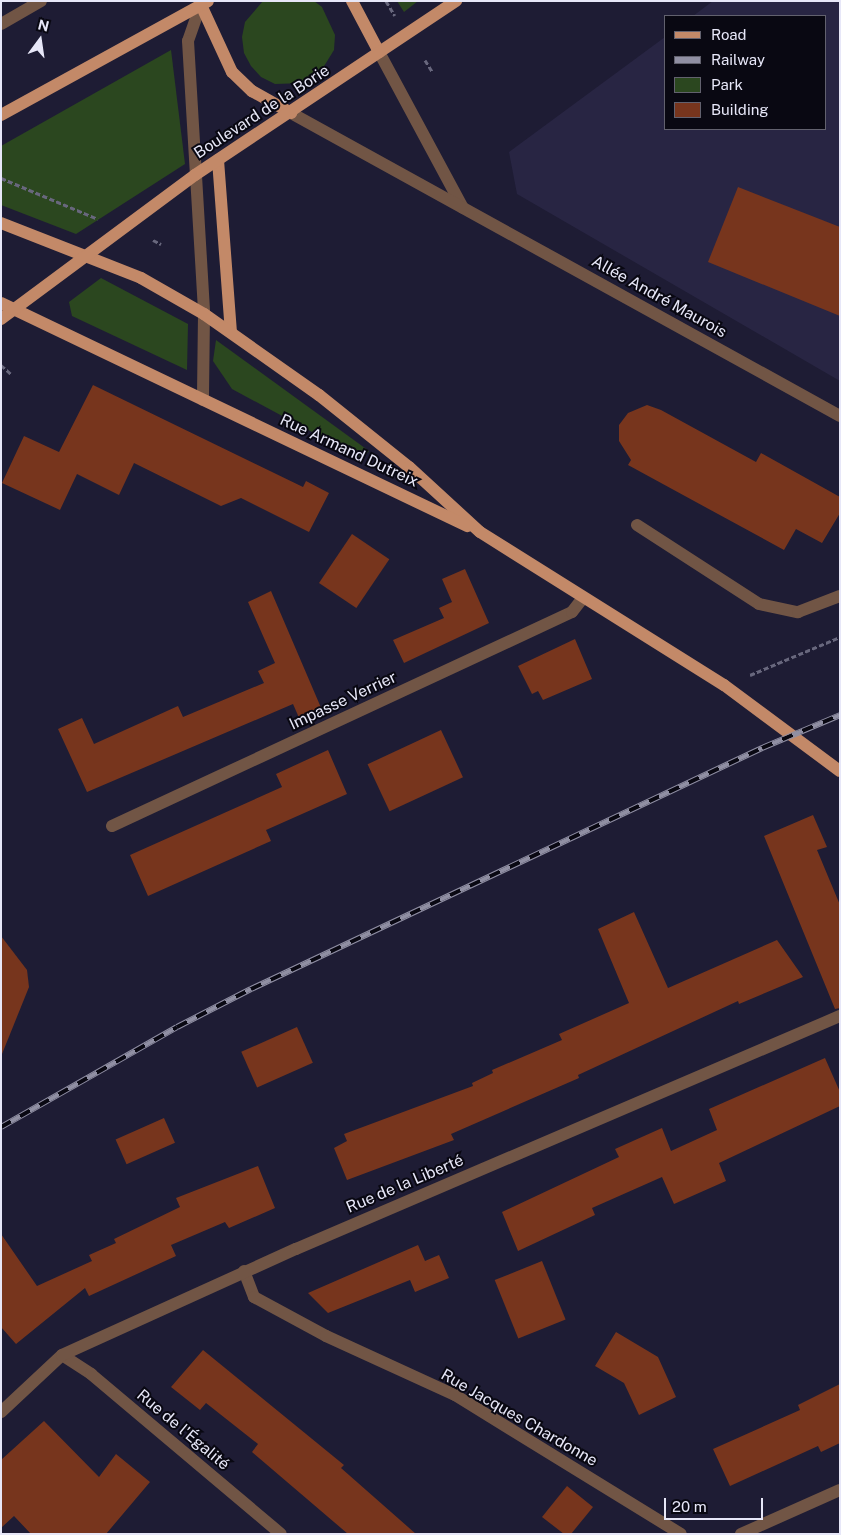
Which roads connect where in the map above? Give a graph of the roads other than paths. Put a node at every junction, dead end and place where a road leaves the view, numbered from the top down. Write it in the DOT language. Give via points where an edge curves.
graph roads {
  1 [pos="41,1"];
  2 [pos="352,1"];
  3 [pos="456,1"];
  4 [pos="204,2"];
  5 [pos="1,24"];
  6 [pos="379,52"];
  7 [pos="291,113"];
  8 [pos="1,115"];
  9 [pos="218,160"];
  10 [pos="195,175"];
  11 [pos="463,208"];
  12 [pos="1,223"];
  13 [pos="89,255"];
  14 [pos="1,303"];
  15 [pos="14,308"];
  16 [pos="204,314"];
  17 [pos="1,319"];
  18 [pos="231,332"];
  19 [pos="203,400"];
  20 [pos="840,416"];
  21 [pos="637,526"];
  22 [pos="480,532"];
  23 [pos="840,596"];
  24 [pos="583,598"];
  25 [pos="840,771"];
  26 [pos="112,826"];
  27 [pos="840,1016"];
  28 [pos="244,1271"];
  29 [pos="62,1355"];
  30 [pos="1,1412"];
  31 [pos="840,1490"];
  32 [pos="281,1534"];
  33 [pos="681,1534"];
  34 [pos="742,1534"];
  1 -- 5 [label="street"];
  2 -- 6 [label="main road"];
  3 -- 6 [label="main road, Boulevard de la Borie"];
  4 -- 7 [label="main road, Allée André Maurois" via="232,72 252,91"];
  4 -- 8 [label="main road"];
  4 -- 10 [label="street" via="188,42"];
  6 -- 7 [label="main road, Boulevard de la Borie"];
  6 -- 11 [label="street"];
  7 -- 9 [label="main road, Boulevard de la Borie"];
  7 -- 11 [label="street, Allée André Maurois"];
  9 -- 10 [label="main road, Boulevard de la Borie"];
  9 -- 18 [label="main road"];
  10 -- 13 [label="main road, Boulevard de la Borie"];
  10 -- 16 [label="street"];
  11 -- 20 [label="street, Allée André Maurois"];
  12 -- 13 [label="main road"];
  13 -- 15 [label="main road, Boulevard de la Borie"];
  13 -- 16 [label="main road" via="152,283"];
  14 -- 15 [label="main road, Rue Armand Dutreix"];
  15 -- 17 [label="main road, Boulevard de la Borie"];
  15 -- 19 [label="main road, Rue Armand Dutreix"];
  16 -- 18 [label="main road"];
  16 -- 19 [label="street"];
  18 -- 22 [label="main road" via="357,425"];
  19 -- 22 [label="main road, Rue Armand Dutreix"];
  21 -- 23 [label="street" via="759,604 798,612"];
  22 -- 24 [label="main road"];
  24 -- 25 [label="main road" via="724,685"];
  24 -- 26 [label="street, Impasse Verrier" via="572,612"];
  27 -- 28 [label="street, Rue de la Liberté"];
  28 -- 29 [label="street, Rue de la Liberté"];
  28 -- 33 [label="street, Rue Jacques Chardonne" via="254,1297 326,1336 455,1396"];
  29 -- 30 [label="street, Rue de la Liberté"];
  29 -- 32 [label="street, Rue de l'Égalité" via="90,1374"];
  31 -- 34 [label="street"];
}
